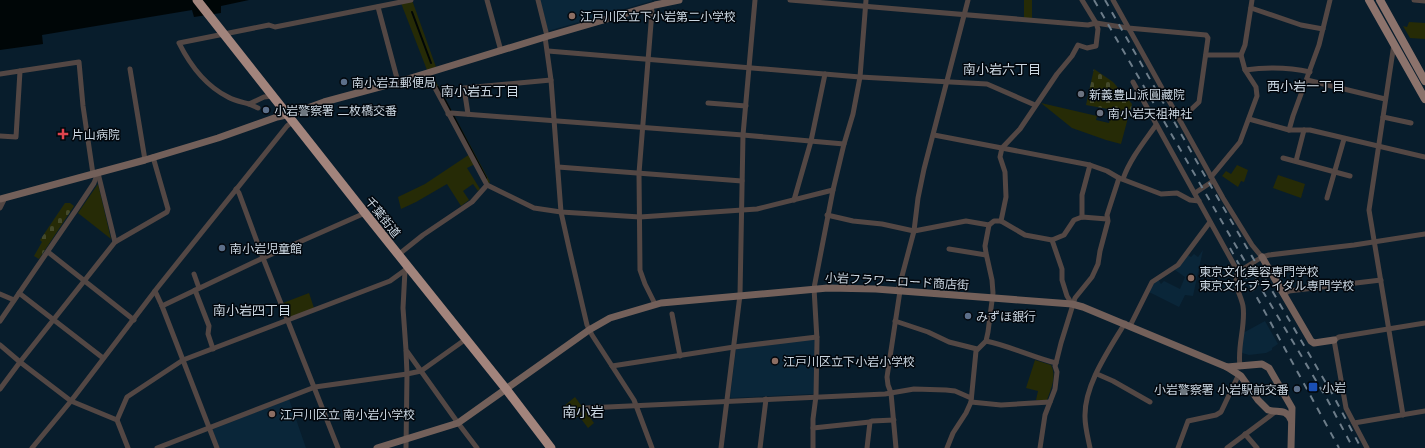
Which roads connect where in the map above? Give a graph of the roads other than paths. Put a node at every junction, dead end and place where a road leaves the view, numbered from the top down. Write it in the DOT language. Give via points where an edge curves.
graph roads {
  1 [pos="197,0"];
  2 [pos="411,0"];
  3 [pos="487,0"];
  4 [pos="538,0"];
  5 [pos="679,0"];
  6 [pos="755,0"];
  7 [pos="790,0"];
  8 [pos="866,0"];
  9 [pos="968,0"];
  10 [pos="1082,0"];
  11 [pos="1113,0"];
  12 [pos="1252,0"];
  13 [pos="1330,0"];
  14 [pos="1369,0"];
  15 [pos="1380,0"];
  16 [pos="1414,0"];
  17 [pos="1425,1"];
  18 [pos="654,4"];
  19 [pos="378,7"];
  20 [pos="865,7"];
  21 [pos="1251,8"];
  22 [pos="964,14"];
  23 [pos="1096,23"];
  24 [pos="1128,28"];
  25 [pos="1323,29"];
  26 [pos="221,31"];
  27 [pos="546,36"];
  28 [pos="1394,44"];
  29 [pos="501,51"];
  30 [pos="548,51"];
  31 [pos="1206,55"];
  32 [pos="1241,55"];
  33 [pos="648,59"];
  34 [pos="750,68"];
  35 [pos="130,69"];
  36 [pos="1245,70"];
  37 [pos="20,71"];
  38 [pos="1310,72"];
  39 [pos="427,73"];
  40 [pos="0,74"];
  41 [pos="825,74"];
  42 [pos="860,77"];
  43 [pos="551,80"];
  44 [pos="1307,80"];
  45 [pos="947,81"];
  46 [pos="1425,81"];
  47 [pos="398,82"];
  48 [pos="1133,82"];
  49 [pos="272,96"];
  50 [pos="1425,99"];
  51 [pos="1385,100"];
  52 [pos="708,103"];
  53 [pos="249,104"];
  54 [pos="1035,105"];
  55 [pos="746,106"];
  56 [pos="258,108"];
  57 [pos="286,114"];
  58 [pos="448,114"];
  59 [pos="468,114"];
  60 [pos="1383,117"];
  61 [pos="1249,119"];
  62 [pos="1180,120"];
  63 [pos="554,121"];
  64 [pos="292,122"];
  65 [pos="1411,123"];
  66 [pos="1156,125"];
  67 [pos="643,128"];
  68 [pos="1289,130"];
  69 [pos="1304,130"];
  70 [pos="743,135"];
  71 [pos="934,135"];
  72 [pos="0,136"];
  73 [pos="1344,138"];
  74 [pos="811,141"];
  75 [pos="844,144"];
  76 [pos="1378,146"];
  77 [pos="1002,148"];
  78 [pos="153,157"];
  79 [pos="1425,157"];
  80 [pos="1282,158"];
  81 [pos="145,160"];
  82 [pos="1296,161"];
  83 [pos="1090,165"];
  84 [pos="558,167"];
  85 [pos="1335,172"];
  86 [pos="95,173"];
  87 [pos="639,173"];
  88 [pos="1350,176"];
  89 [pos="1121,178"];
  90 [pos="1212,179"];
  91 [pos="742,181"];
  92 [pos="487,185"];
  93 [pos="236,189"];
  94 [pos="833,190"];
  95 [pos="1195,193"];
  96 [pos="2,198"];
  97 [pos="1327,198"];
  98 [pos="794,200"];
  99 [pos="1199,201"];
  100 [pos="0,208"];
  101 [pos="742,210"];
  102 [pos="561,212"];
  103 [pos="365,213"];
  104 [pos="827,215"];
  105 [pos="640,217"];
  106 [pos="1082,217"];
  107 [pos="1107,219"];
  108 [pos="1001,221"];
  109 [pos="1210,222"];
  110 [pos="989,225"];
  111 [pos="914,231"];
  112 [pos="1425,234"];
  113 [pos="1052,240"];
  114 [pos="114,242"];
  115 [pos="1375,242"];
  116 [pos="949,249"];
  117 [pos="48,252"];
  118 [pos="398,255"];
  119 [pos="986,255"];
  120 [pos="1262,257"];
  121 [pos="263,258"];
  122 [pos="407,269"];
  123 [pos="1238,272"];
  124 [pos="194,274"];
  125 [pos="1381,280"];
  126 [pos="84,281"];
  127 [pos="814,288"];
  128 [pos="197,289"];
  129 [pos="155,291"];
  130 [pos="899,291"];
  131 [pos="19,293"];
  132 [pos="0,294"];
  133 [pos="1284,294"];
  134 [pos="740,296"];
  135 [pos="993,298"];
  136 [pos="14,300"];
  137 [pos="655,304"];
  138 [pos="1072,304"];
  139 [pos="162,306"];
  140 [pos="672,314"];
  141 [pos="53,320"];
  142 [pos="134,320"];
  143 [pos="288,320"];
  144 [pos="0,321"];
  145 [pos="895,321"];
  146 [pos="1425,323"];
  147 [pos="1128,325"];
  148 [pos="1389,329"];
  149 [pos="589,330"];
  150 [pos="817,337"];
  151 [pos="466,339"];
  152 [pos="1334,340"];
  153 [pos="986,341"];
  154 [pos="0,345"];
  155 [pos="734,347"];
  156 [pos="213,349"];
  157 [pos="977,349"];
  158 [pos="406,350"];
  159 [pos="680,356"];
  160 [pos="103,358"];
  161 [pos="183,360"];
  162 [pos="20,362"];
  163 [pos="1056,363"];
  164 [pos="1253,364"];
  165 [pos="612,366"];
  166 [pos="1240,366"];
  167 [pos="1227,367"];
  168 [pos="421,371"];
  169 [pos="408,374"];
  170 [pos="1097,374"];
  171 [pos="1241,376"];
  172 [pos="315,387"];
  173 [pos="0,388"];
  174 [pos="506,389"];
  175 [pos="891,393"];
  176 [pos="816,396"];
  177 [pos="766,399"];
  178 [pos="971,400"];
  179 [pos="71,401"];
  180 [pos="727,401"];
  181 [pos="1050,402"];
  182 [pos="1150,402"];
  183 [pos="636,406"];
  184 [pos="586,408"];
  185 [pos="1425,411"];
  186 [pos="1275,412"];
  187 [pos="1403,415"];
  188 [pos="117,420"];
  189 [pos="894,420"];
  190 [pos="1291,420"];
  191 [pos="870,422"];
  192 [pos="458,423"];
  193 [pos="1354,423"];
  194 [pos="209,428"];
  195 [pos="813,428"];
  196 [pos="1245,434"];
  197 [pos="406,439"];
  198 [pos="32,448"];
  199 [pos="128,448"];
  200 [pos="157,448"];
  201 [pos="217,448"];
  202 [pos="338,448"];
  203 [pos="378,448"];
  204 [pos="406,448"];
  205 [pos="477,448"];
  206 [pos="551,448"];
  207 [pos="652,448"];
  208 [pos="721,448"];
  209 [pos="760,448"];
  210 [pos="813,448"];
  211 [pos="867,448"];
  212 [pos="896,448"];
  213 [pos="947,448"];
  214 [pos="1040,448"];
  215 [pos="1090,448"];
  216 [pos="1178,448"];
  217 [pos="1226,448"];
  218 [pos="1257,448"];
  219 [pos="1291,448"];
  220 [pos="1367,448"];
  1 -- 26 [label="highway, 千葉街道"];
  2 -- 19 [label="street"];
  3 -- 29 [label="street"];
  4 -- 27 [label="street"];
  5 -- 18 [label="street"];
  6 -- 34 [label="street"];
  7 -- 20 [label="street"];
  8 -- 20 [label="street"];
  9 -- 22 [label="street"];
  10 -- 23 [label="street"];
  11 -- 24 [label="street"];
  12 -- 21 [label="street"];
  13 -- 25 [label="street"];
  14 -- 28 [label="main road"];
  15 -- 46 [label="main road"];
  16 -- 17 [label="street"];
  18 -- 27 [label="street"];
  18 -- 33 [label="street"];
  19 -- 26 [label="street" via="275,27 269,25"];
  19 -- 47 [label="street"];
  20 -- 22 [label="street"];
  20 -- 42 [label="street"];
  21 -- 25 [label="street" via="1300,25"];
  21 -- 32 [label="street"];
  22 -- 23 [label="street" via="1088,25"];
  22 -- 45 [label="street"];
  23 -- 24 [label="street"];
  23 -- 54 [label="street" via="1096,46 1078,46"];
  24 -- 31 [label="street" via="1206,35"];
  24 -- 62 [label="street"];
  25 -- 38 [label="street"];
  26 -- 49 [label="highway, 千葉街道"];
  26 -- 53 [label="street" via="179,43 202,77 214,89"];
  27 -- 29 [label="street"];
  27 -- 30 [label="street"];
  28 -- 50 [label="main road"];
  28 -- 51 [label="street"];
  29 -- 39 [label="street"];
  30 -- 33 [label="street"];
  30 -- 43 [label="street"];
  31 -- 32 [label="street"];
  31 -- 62 [label="street" via="1199,102"];
  32 -- 36 [label="street"];
  33 -- 34 [label="street"];
  33 -- 67 [label="street"];
  34 -- 41 [label="street"];
  34 -- 55 [label="street"];
  35 -- 81 [label="street"];
  36 -- 38 [label="street" via="1266,67"];
  36 -- 61 [label="street" via="1256,87 1257,96"];
  37 -- 40 [label="street"];
  37 -- 72 [label="street" via="16,137"];
  37 -- 86 [label="street" via="79,62 83,106"];
  38 -- 44 [label="street"];
  39 -- 47 [label="street"];
  39 -- 58 [label="street"];
  41 -- 42 [label="street"];
  41 -- 74 [label="street"];
  42 -- 45 [label="street"];
  42 -- 75 [label="street" via="854,114"];
  43 -- 59 [label="street" via="464,88"];
  43 -- 63 [label="street"];
  44 -- 51 [label="street"];
  44 -- 68 [label="street"];
  45 -- 54 [label="street" via="987,84"];
  45 -- 71 [label="street"];
  47 -- 57 [label="street"];
  48 -- 66 [label="street"];
  49 -- 53 [label="street"];
  49 -- 57 [label="highway, 千葉街道"];
  51 -- 60 [label="street"];
  52 -- 55 [label="street"];
  53 -- 56 [label="street"];
  54 -- 77 [label="street" via="1020,129"];
  55 -- 70 [label="street"];
  57 -- 64 [label="highway, 千葉街道"];
  57 -- 78 [label="street"];
  58 -- 59 [label="street"];
  58 -- 92 [label="street"];
  59 -- 63 [label="street"];
  60 -- 65 [label="street"];
  60 -- 76 [label="street"];
  61 -- 68 [label="street"];
  61 -- 90 [label="street" via="1239,145"];
  62 -- 90 [label="street"];
  63 -- 67 [label="street"];
  63 -- 84 [label="street"];
  64 -- 93 [label="street"];
  64 -- 103 [label="highway, 千葉街道"];
  66 -- 89 [label="street"];
  66 -- 95 [label="street"];
  67 -- 70 [label="street"];
  67 -- 87 [label="street"];
  68 -- 69 [label="street"];
  69 -- 73 [label="street"];
  69 -- 82 [label="street"];
  70 -- 74 [label="street"];
  70 -- 91 [label="street"];
  71 -- 77 [label="street"];
  71 -- 111 [label="street" via="924,169"];
  73 -- 76 [label="street"];
  73 -- 85 [label="street"];
  74 -- 75 [label="street"];
  74 -- 98 [label="street"];
  75 -- 94 [label="street"];
  76 -- 79 [label="street"];
  76 -- 115 [label="street" via="1369,210"];
  77 -- 83 [label="street"];
  77 -- 108 [label="street" via="1000,157 1005,172 1006,197"];
  78 -- 81 [label="street"];
  78 -- 114 [label="street" via="167,212"];
  80 -- 82 [label="street"];
  81 -- 86 [label="street"];
  82 -- 85 [label="street"];
  83 -- 89 [label="street"];
  83 -- 106 [label="street" via="1082,195"];
  84 -- 87 [label="street"];
  84 -- 102 [label="street"];
  85 -- 88 [label="street"];
  85 -- 97 [label="street"];
  86 -- 96 [label="street"];
  86 -- 114 [label="street"];
  86 -- 117 [label="street" via="94,183"];
  87 -- 91 [label="street"];
  87 -- 105 [label="street"];
  89 -- 99 [label="street" via="1161,194 1177,193 1190,200"];
  89 -- 107 [label="street" via="1106,215"];
  90 -- 95 [label="street"];
  90 -- 120 [label="street" via="1242,230"];
  91 -- 101 [label="street"];
  92 -- 102 [label="street" via="534,208"];
  92 -- 118 [label="street" via="472,202"];
  93 -- 121 [label="street"];
  93 -- 129 [label="street"];
  94 -- 98 [label="street"];
  94 -- 104 [label="street"];
  95 -- 99 [label="street"];
  96 -- 100 [label="street"];
  98 -- 101 [label="street"];
  99 -- 109 [label="street"];
  101 -- 105 [label="street"];
  101 -- 134 [label="street"];
  102 -- 105 [label="street"];
  102 -- 149 [label="street"];
  103 -- 118 [label="highway, 千葉街道"];
  103 -- 121 [label="street"];
  104 -- 111 [label="street"];
  104 -- 127 [label="street"];
  105 -- 137 [label="street" via="640,270"];
  106 -- 107 [label="street"];
  106 -- 113 [label="street" via="1074,220 1064,235"];
  107 -- 138 [label="street" via="1096,270"];
  108 -- 110 [label="street" via="994,221"];
  108 -- 113 [label="street" via="1025,235"];
  109 -- 123 [label="street"];
  109 -- 147 [label="street" via="1178,265 1152,282"];
  110 -- 111 [label="street" via="966,221"];
  110 -- 119 [label="street"];
  111 -- 130 [label="street"];
  112 -- 115 [label="street"];
  113 -- 138 [label="street" via="1062,269 1062,280"];
  114 -- 126 [label="street"];
  115 -- 120 [label="street"];
  115 -- 125 [label="street"];
  116 -- 119 [label="street"];
  117 -- 126 [label="street"];
  117 -- 131 [label="street"];
  118 -- 122 [label="highway, 千葉街道"];
  119 -- 135 [label="street"];
  120 -- 123 [label="street"];
  120 -- 133 [label="street"];
  121 -- 128 [label="street"];
  121 -- 143 [label="street"];
  122 -- 143 [label="street" via="390,281"];
  122 -- 151 [label="highway, 千葉街道"];
  122 -- 158 [label="street" via="403,308"];
  123 -- 166 [label="street" via="1236,283 1243,307"];
  124 -- 128 [label="street"];
  125 -- 133 [label="street" via="1289,291"];
  125 -- 148 [label="street"];
  126 -- 141 [label="street"];
  126 -- 142 [label="street"];
  127 -- 130 [label="street, 小岩フラワーロード商店街"];
  127 -- 134 [label="street, 小岩フラワーロード商店街"];
  127 -- 150 [label="street"];
  128 -- 139 [label="street"];
  128 -- 156 [label="street" via="209,326 208,334"];
  129 -- 139 [label="street"];
  129 -- 142 [label="street"];
  130 -- 135 [label="street, 小岩フラワーロード商店街"];
  130 -- 145 [label="street"];
  131 -- 136 [label="street"];
  131 -- 141 [label="street"];
  132 -- 136 [label="street"];
  133 -- 152 [label="street" via="1311,341 1314,343"];
  134 -- 137 [label="street, 小岩フラワーロード商店街"];
  134 -- 155 [label="street"];
  135 -- 138 [label="street, 小岩フラワーロード商店街"];
  135 -- 153 [label="street"];
  136 -- 144 [label="street"];
  137 -- 149 [label="street, 小岩フラワーロード商店街" via="610,318"];
  138 -- 147 [label="street, 小岩フラワーロード商店街"];
  138 -- 163 [label="street"];
  139 -- 161 [label="street"];
  140 -- 159 [label="street"];
  141 -- 160 [label="street"];
  141 -- 162 [label="street"];
  142 -- 160 [label="street"];
  143 -- 156 [label="street"];
  143 -- 172 [label="street"];
  145 -- 157 [label="street" via="949,342"];
  145 -- 175 [label="street" via="887,377"];
  146 -- 148 [label="street"];
  147 -- 167 [label="street, 小岩フラワーロード商店街"];
  147 -- 170 [label="street" via="1106,354"];
  148 -- 152 [label="street"];
  148 -- 187 [label="street"];
  149 -- 165 [label="street"];
  149 -- 174 [label="street, 小岩フラワーロード商店街"];
  150 -- 155 [label="street"];
  150 -- 176 [label="street"];
  151 -- 168 [label="street"];
  151 -- 174 [label="highway, 千葉街道"];
  152 -- 193 [label="street" via="1346,408"];
  153 -- 157 [label="street"];
  153 -- 163 [label="street"];
  154 -- 162 [label="street"];
  155 -- 159 [label="street"];
  155 -- 180 [label="street"];
  156 -- 161 [label="street"];
  157 -- 178 [label="street"];
  158 -- 168 [label="street"];
  158 -- 169 [label="street"];
  159 -- 165 [label="street"];
  160 -- 179 [label="street"];
  161 -- 188 [label="street" via="127,397"];
  161 -- 194 [label="street"];
  162 -- 173 [label="street"];
  162 -- 179 [label="street"];
  163 -- 181 [label="street" via="1056,380"];
  164 -- 166 [label="street"];
  164 -- 171 [label="street" via="1245,369"];
  164 -- 190 [label="street" via="1265,364 1270,368 1290,406"];
  165 -- 183 [label="street"];
  166 -- 167 [label="street"];
  167 -- 171 [label="street, 小岩フラワーロード商店街"];
  168 -- 169 [label="street"];
  168 -- 192 [label="street"];
  169 -- 172 [label="street"];
  169 -- 197 [label="street"];
  170 -- 182 [label="street"];
  170 -- 215 [label="street" via="1088,393 1085,417"];
  171 -- 186 [label="street" via="1265,408"];
  171 -- 216 [label="street" via="1221,412 1188,421"];
  172 -- 194 [label="street"];
  172 -- 202 [label="street"];
  174 -- 192 [label="street, 小岩フラワーロード商店街"];
  174 -- 206 [label="highway, 千葉街道"];
  175 -- 176 [label="street"];
  175 -- 178 [label="street" via="914,389 946,390"];
  175 -- 189 [label="street"];
  176 -- 177 [label="street"];
  176 -- 195 [label="street"];
  177 -- 180 [label="street"];
  177 -- 209 [label="street"];
  178 -- 181 [label="street" via="1001,405"];
  178 -- 213 [label="street"];
  179 -- 188 [label="street"];
  179 -- 198 [label="street"];
  180 -- 183 [label="street"];
  180 -- 208 [label="street"];
  181 -- 214 [label="street" via="1045,415"];
  183 -- 184 [label="street"];
  183 -- 207 [label="street"];
  185 -- 187 [label="street"];
  186 -- 190 [label="street" via="1284,411"];
  186 -- 196 [label="street"];
  187 -- 193 [label="street"];
  188 -- 199 [label="street"];
  189 -- 191 [label="street"];
  189 -- 212 [label="street"];
  190 -- 219 [label="street"];
  191 -- 195 [label="street"];
  191 -- 211 [label="street"];
  192 -- 197 [label="street, 小岩フラワーロード商店街"];
  192 -- 205 [label="street"];
  193 -- 220 [label="street"];
  194 -- 200 [label="street"];
  194 -- 201 [label="street"];
  195 -- 210 [label="street"];
  196 -- 217 [label="street"];
  196 -- 218 [label="street"];
  197 -- 203 [label="street, 小岩フラワーロード商店街"];
  197 -- 204 [label="street"];
}
